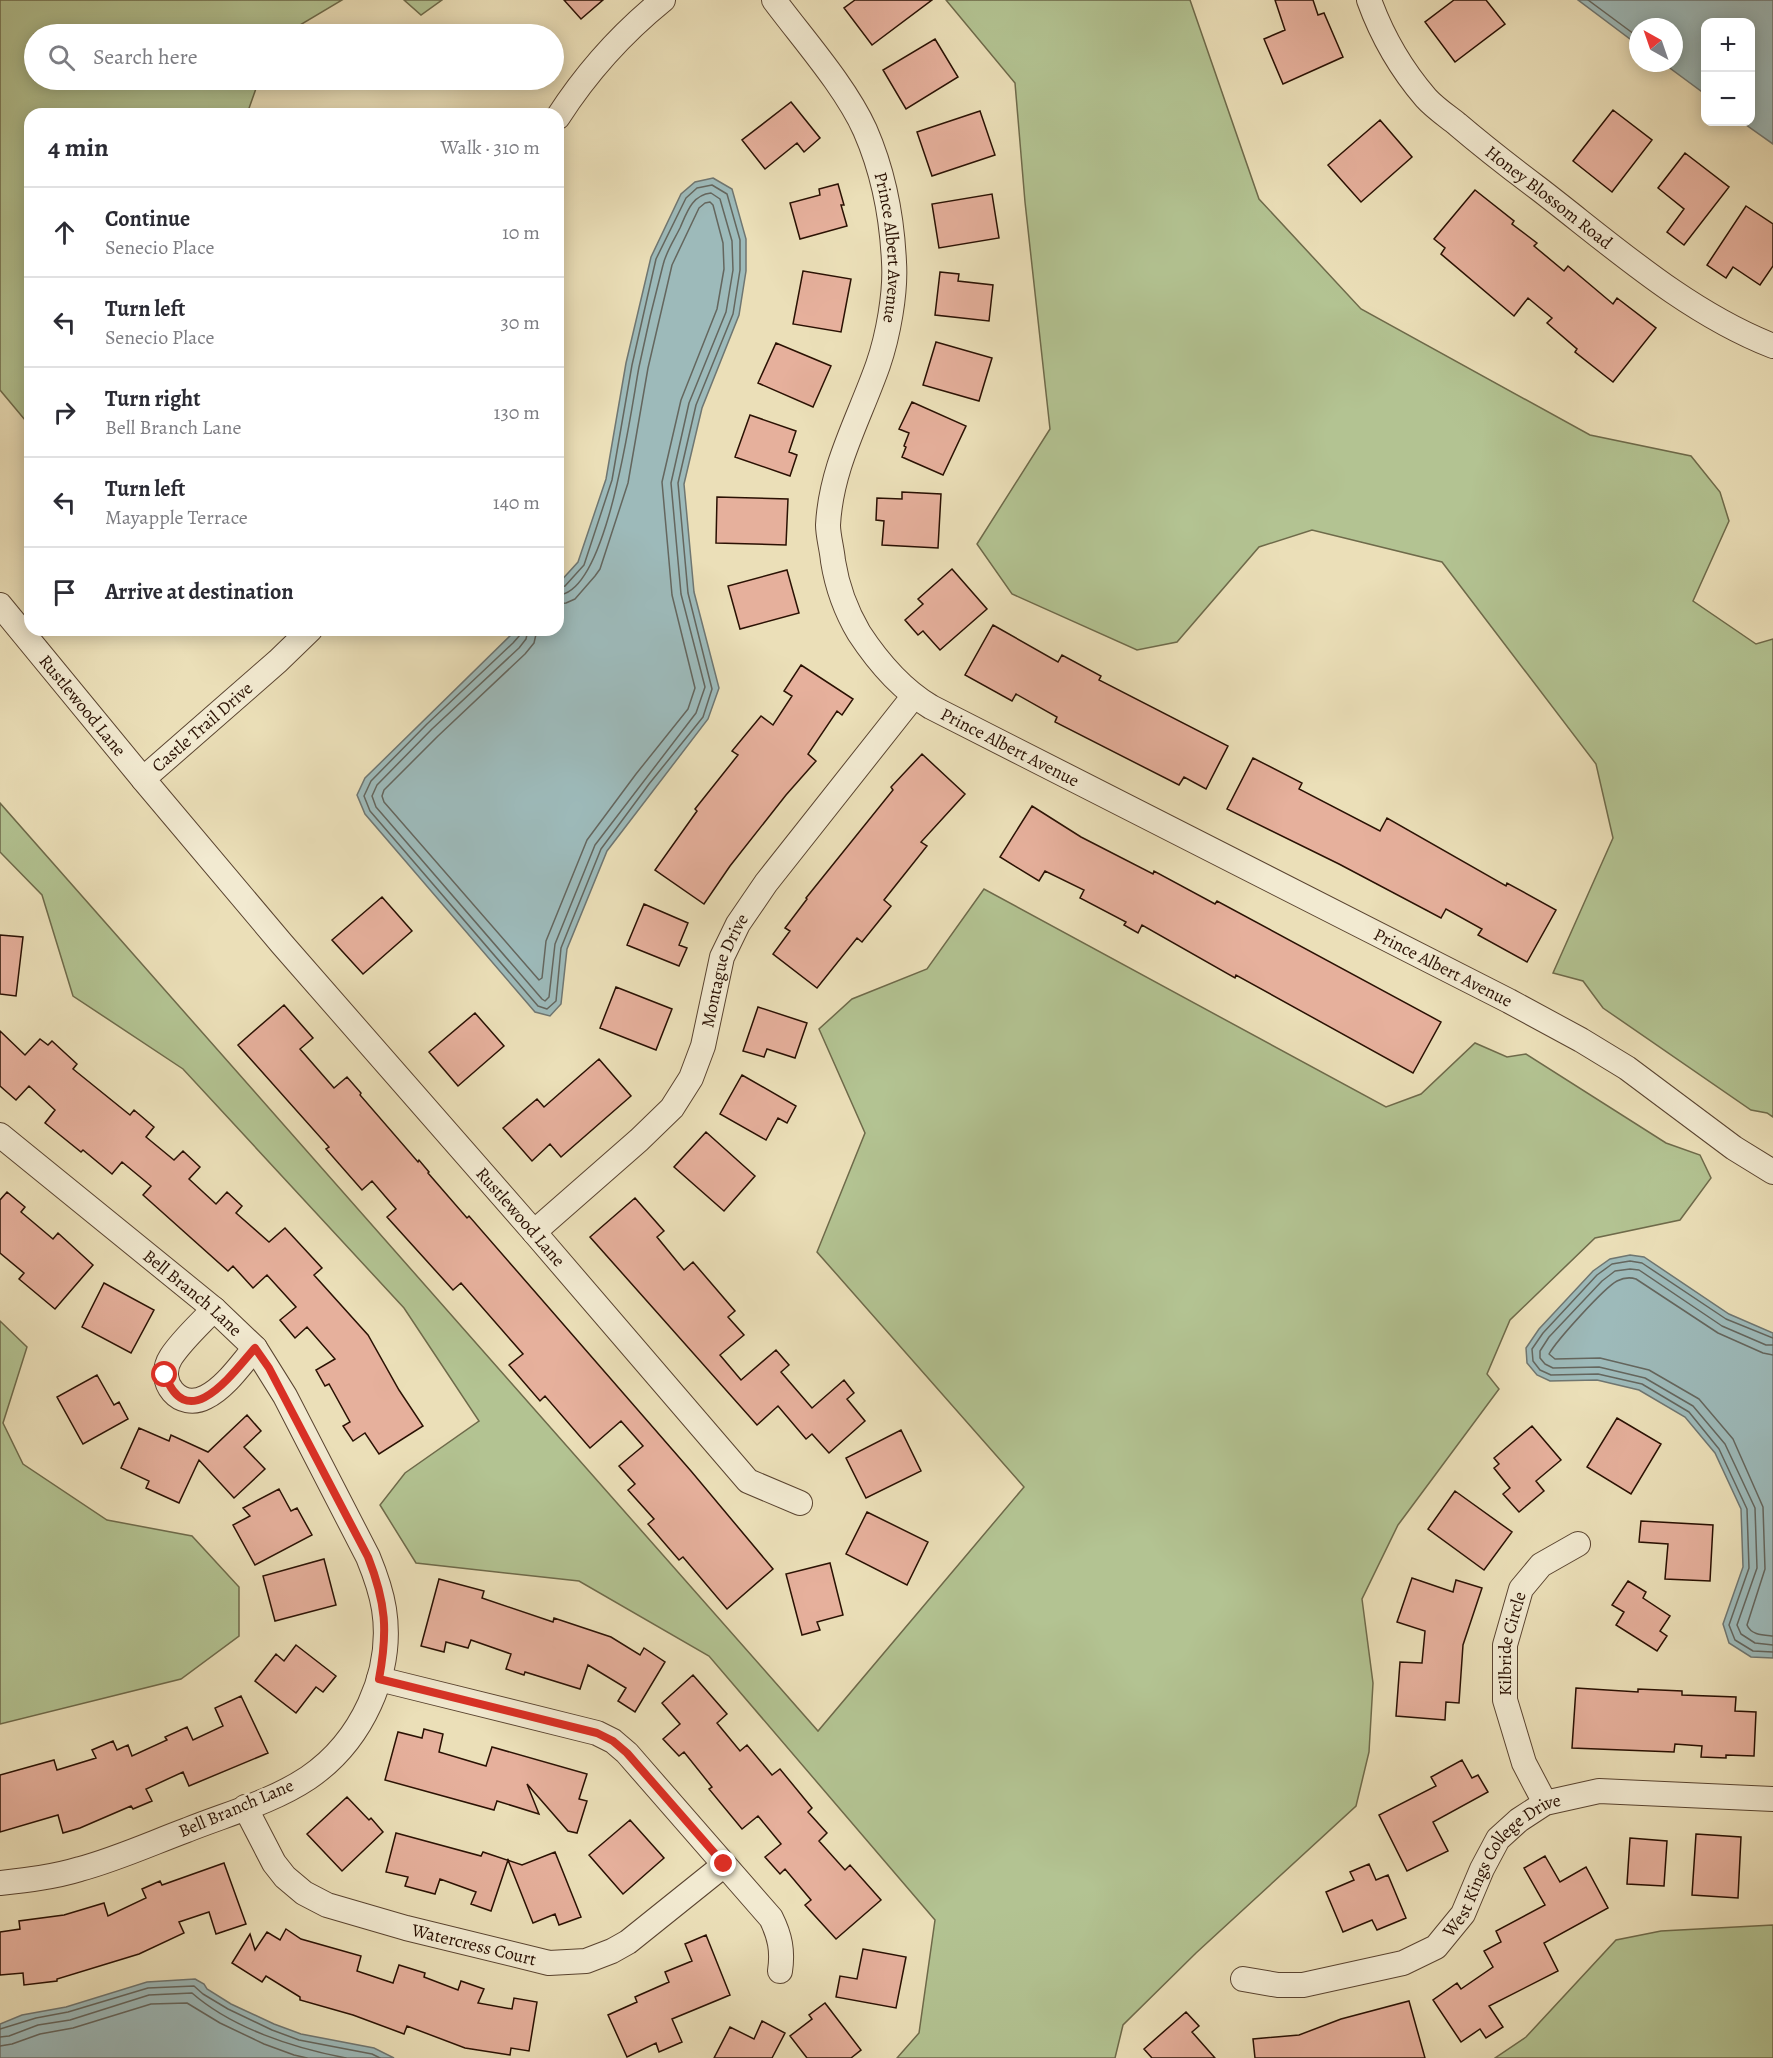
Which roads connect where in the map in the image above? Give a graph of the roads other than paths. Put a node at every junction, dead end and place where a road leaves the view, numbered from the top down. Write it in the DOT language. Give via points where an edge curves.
graph roads {
  1 [pos="663,0"];
  2 [pos="774,0"];
  3 [pos="1369,0"];
  4 [pos="564,108"];
  5 [pos="1773,346"];
  6 [pos="0,605"];
  7 [pos="24,634"];
  8 [pos="26,636"];
  9 [pos="304,636"];
  10 [pos="913,697"];
  11 [pos="143,778"];
  12 [pos="256,912"];
  13 [pos="0,1135"];
  14 [pos="1773,1172"];
  15 [pos="534,1232"];
  16 [pos="214,1309"];
  17 [pos="255,1348"];
  18 [pos="800,1503"];
  19 [pos="1578,1544"];
  20 [pos="379,1679"];
  21 [pos="1773,1799"];
  22 [pos="1545,1803"];
  23 [pos="245,1807"];
  24 [pos="724,1864"];
  25 [pos="0,1883"];
  26 [pos="780,1971"];
  27 [pos="1243,1979"];
  1 -- 4 [label="street" via="609,49"];
  2 -- 10 [label="street, Prince Albert Avenue" via="837,83 865,129 880,171 890,219 894,265 890,315 878,364 835,476 828,526 835,573 849,617 872,652"];
  3 -- 5 [label="street, Honey Blossom Road" via="1381,32 1427,99 1667,286 1707,314"];
  6 -- 7 [label="street, Rustlewood Lane"];
  8 -- 11 [label="street, Rustlewood Lane"];
  9 -- 11 [label="street, Castle Trail Drive"];
  10 -- 14 [label="street, Prince Albert Avenue" via="1571,1034 1627,1068 1734,1148"];
  10 -- 15 [label="street, Montague Drive" via="738,924 722,957 703,1046 691,1078 672,1108"];
  11 -- 12 [label="street, Castle Trail Drive"];
  12 -- 15 [label="street, Rustlewood Lane"];
  13 -- 16 [label="street, Bell Branch Lane"];
  15 -- 18 [label="street, Rustlewood Lane" via="748,1481"];
  16 -- 17 [label="street, Bell Branch Lane"];
  16 -- 17 [label="street" via="170,1358 165,1375 169,1388 179,1398 194,1402 207,1397"];
  17 -- 20 [label="street, Bell Branch Lane" via="285,1396 378,1582 385,1623"];
  19 -- 22 [label="street, Kilbride Circle" via="1540,1564 1521,1589 1505,1645 1505,1700 1524,1763"];
  20 -- 23 [label="street, Bell Branch Lane" via="364,1716 330,1760 284,1791"];
  20 -- 24 [label="street" via="597,1733 613,1741"];
  21 -- 22 [label="street, West Kings College Drive" via="1599,1791"];
  22 -- 27 [label="street, West Kings College Drive" via="1498,1839 1463,1914 1436,1947 1403,1963 1303,1985"];
  23 -- 24 [label="street, Watercress Court" via="285,1877 327,1905 549,1963 586,1961 628,1942"];
  23 -- 25 [label="street, Bell Branch Lane" via="81,1869"];
  24 -- 26 [label="street" via="771,1918 782,1958"];
}
